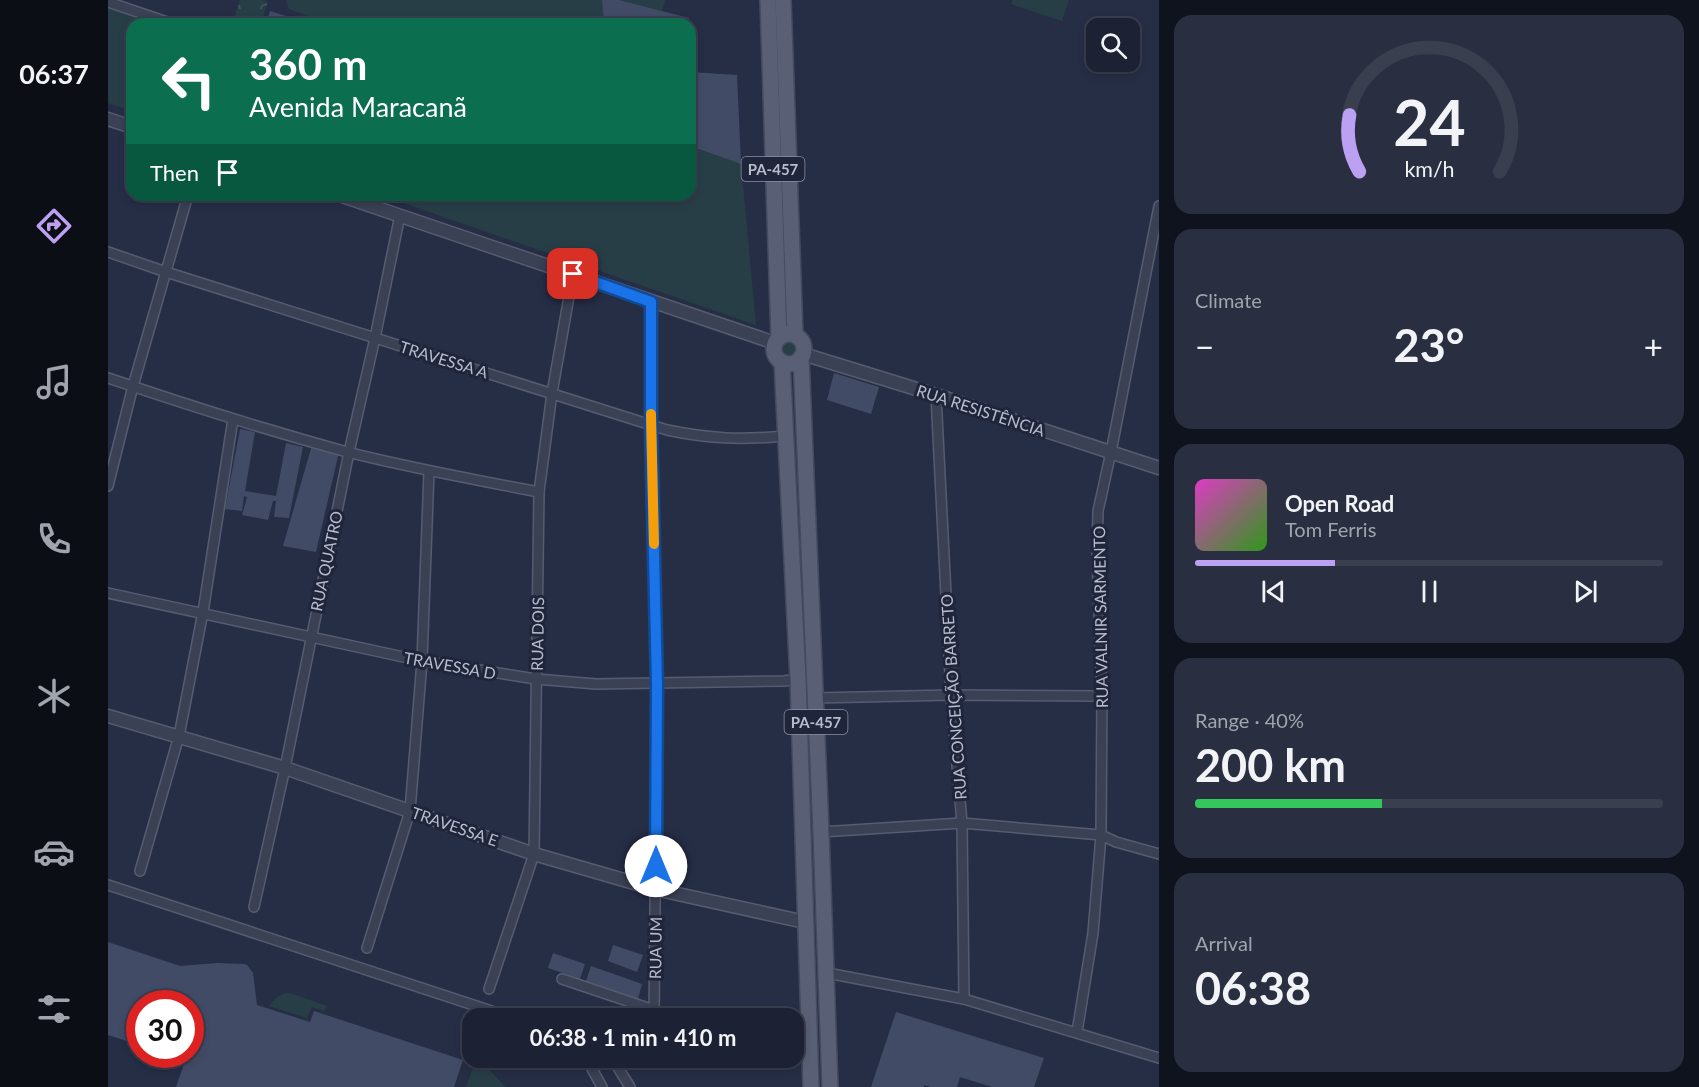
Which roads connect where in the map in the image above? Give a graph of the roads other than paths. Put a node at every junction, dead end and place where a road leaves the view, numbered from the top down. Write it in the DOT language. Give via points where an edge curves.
graph roads {
  1 [pos="768,0"];
  2 [pos="783,0"];
  3 [pos="108,2"];
  4 [pos="155,18"];
  5 [pos="108,119"];
  6 [pos="126,125"];
  7 [pos="186,201"];
  8 [pos="358,201"];
  9 [pos="1159,206"];
  10 [pos="400,214"];
  11 [pos="108,252"];
  12 [pos="166,272"];
  13 [pos="573,274"];
  14 [pos="651,302"];
  15 [pos="795,335"];
  16 [pos="375,338"];
  17 [pos="777,341"];
  18 [pos="802,355"];
  19 [pos="782,362"];
  20 [pos="108,378"];
  21 [pos="133,386"];
  22 [pos="552,393"];
  23 [pos="936,395"];
  24 [pos="233,419"];
  25 [pos="651,425"];
  26 [pos="785,436"];
  27 [pos="349,452"];
  28 [pos="1111,452"];
  29 [pos="110,468"];
  30 [pos="1159,468"];
  31 [pos="429,471"];
  32 [pos="108,486"];
  33 [pos="539,492"];
  34 [pos="108,592"];
  35 [pos="203,612"];
  36 [pos="310,638"];
  37 [pos="422,661"];
  38 [pos="536,679"];
  39 [pos="798,679"];
  40 [pos="657,684"];
  41 [pos="951,695"];
  42 [pos="1102,696"];
  43 [pos="815,698"];
  44 [pos="108,716"];
  45 [pos="179,736"];
  46 [pos="285,768"];
  47 [pos="410,811"];
  48 [pos="962,823"];
  49 [pos="821,832"];
  50 [pos="1101,835"];
  51 [pos="534,854"];
  52 [pos="1159,854"];
  53 [pos="140,872"];
  54 [pos="108,885"];
  55 [pos="655,889"];
  56 [pos="254,907"];
  57 [pos="806,922"];
  58 [pos="367,948"];
  59 [pos="827,973"];
  60 [pos="562,979"];
  61 [pos="489,989"];
  62 [pos="964,999"];
  63 [pos="483,1008"];
  64 [pos="638,1008"];
  65 [pos="654,1008"];
  66 [pos="1077,1032"];
  67 [pos="1159,1058"];
  68 [pos="592,1068"];
  69 [pos="618,1068"];
  70 [pos="602,1087"];
  71 [pos="630,1087"];
  72 [pos="810,1087"];
  73 [pos="830,1087"];
  1 -- 17 [label="main road, PA-457"];
  2 -- 15 [label="main road, PA-457"];
  3 -- 4 [label="street"];
  5 -- 6 [label="street"];
  7 -- 12 [label="street"];
  8 -- 10 [label="street"];
  9 -- 28 [label="street, RUA VALNIR SARMENTO"];
  10 -- 13 [label="street"];
  10 -- 16 [label="street, RUA QUATRO"];
  11 -- 12 [label="street, TRAVESSA A"];
  12 -- 16 [label="street, TRAVESSA A"];
  12 -- 21 [label="street"];
  13 -- 14 [label="street"];
  13 -- 22 [label="street, RUA DOIS"];
  14 -- 17 [label="street"];
  14 -- 25 [label="street, RUA UM"];
  15 -- 17 [label="main road" via="785,334"];
  15 -- 18 [label="main road, PA-457" via="802,343"];
  16 -- 22 [label="street, TRAVESSA A"];
  16 -- 27 [label="street, RUA QUATRO"];
  17 -- 19 [label="main road, PA-457" via="775,354"];
  18 -- 19 [label="main road" via="792,363"];
  18 -- 23 [label="street, RUA RESISTÊNCIA"];
  18 -- 43 [label="main road, PA-457"];
  19 -- 26 [label="main road, PA-457"];
  20 -- 21 [label="street"];
  21 -- 24 [label="street"];
  21 -- 29 [label="street"];
  22 -- 25 [label="street, TRAVESSA A"];
  22 -- 33 [label="street, RUA DOIS"];
  23 -- 28 [label="street, RUA RESISTÊNCIA"];
  23 -- 41 [label="street, RUA CONCEIÇÃO BARRETO"];
  24 -- 27 [label="street"];
  24 -- 35 [label="street"];
  25 -- 26 [label="street, TRAVESSA A" via="717,438"];
  25 -- 40 [label="street, RUA UM"];
  26 -- 39 [label="main road, PA-457"];
  27 -- 31 [label="street"];
  27 -- 36 [label="street, RUA QUATRO"];
  28 -- 30 [label="street, RUA RESISTÊNCIA"];
  28 -- 42 [label="street, RUA VALNIR SARMENTO" via="1097,532"];
  29 -- 32 [label="street"];
  31 -- 33 [label="street"];
  31 -- 37 [label="street"];
  33 -- 38 [label="street, RUA DOIS"];
  34 -- 35 [label="street, TRAVESSA D"];
  35 -- 36 [label="street, TRAVESSA D"];
  35 -- 45 [label="street"];
  36 -- 37 [label="street, TRAVESSA D"];
  36 -- 46 [label="street, RUA QUATRO"];
  37 -- 38 [label="street, TRAVESSA D"];
  37 -- 47 [label="street"];
  38 -- 40 [label="street, TRAVESSA D"];
  38 -- 51 [label="street, RUA DOIS"];
  39 -- 40 [label="street, TRAVESSA D"];
  39 -- 57 [label="main road, PA-457"];
  40 -- 55 [label="street, RUA UM"];
  41 -- 42 [label="street"];
  41 -- 43 [label="street"];
  41 -- 48 [label="street, RUA CONCEIÇÃO BARRETO"];
  42 -- 50 [label="street, RUA VALNIR SARMENTO"];
  43 -- 49 [label="main road, PA-457"];
  44 -- 45 [label="street, TRAVESSA E"];
  45 -- 46 [label="street, TRAVESSA E"];
  45 -- 53 [label="street"];
  46 -- 47 [label="street, TRAVESSA E"];
  46 -- 56 [label="street, RUA QUATRO"];
  47 -- 51 [label="street, TRAVESSA E"];
  47 -- 58 [label="street"];
  48 -- 49 [label="street"];
  48 -- 50 [label="street"];
  48 -- 62 [label="street, RUA CONCEIÇÃO BARRETO"];
  49 -- 59 [label="main road, PA-457"];
  50 -- 52 [label="street"];
  50 -- 66 [label="street, RUA VALNIR SARMENTO" via="1093,933"];
  51 -- 55 [label="street, TRAVESSA E"];
  51 -- 61 [label="street, RUA DOIS"];
  54 -- 63 [label="street"];
  55 -- 57 [label="street, TRAVESSA E"];
  55 -- 65 [label="street, RUA UM"];
  57 -- 72 [label="main road, PA-457"];
  59 -- 62 [label="street"];
  59 -- 73 [label="main road, PA-457"];
  60 -- 64 [label="street"];
  62 -- 66 [label="street"];
  66 -- 67 [label="street"];
  68 -- 70 [label="street"];
  69 -- 71 [label="street"];
}
